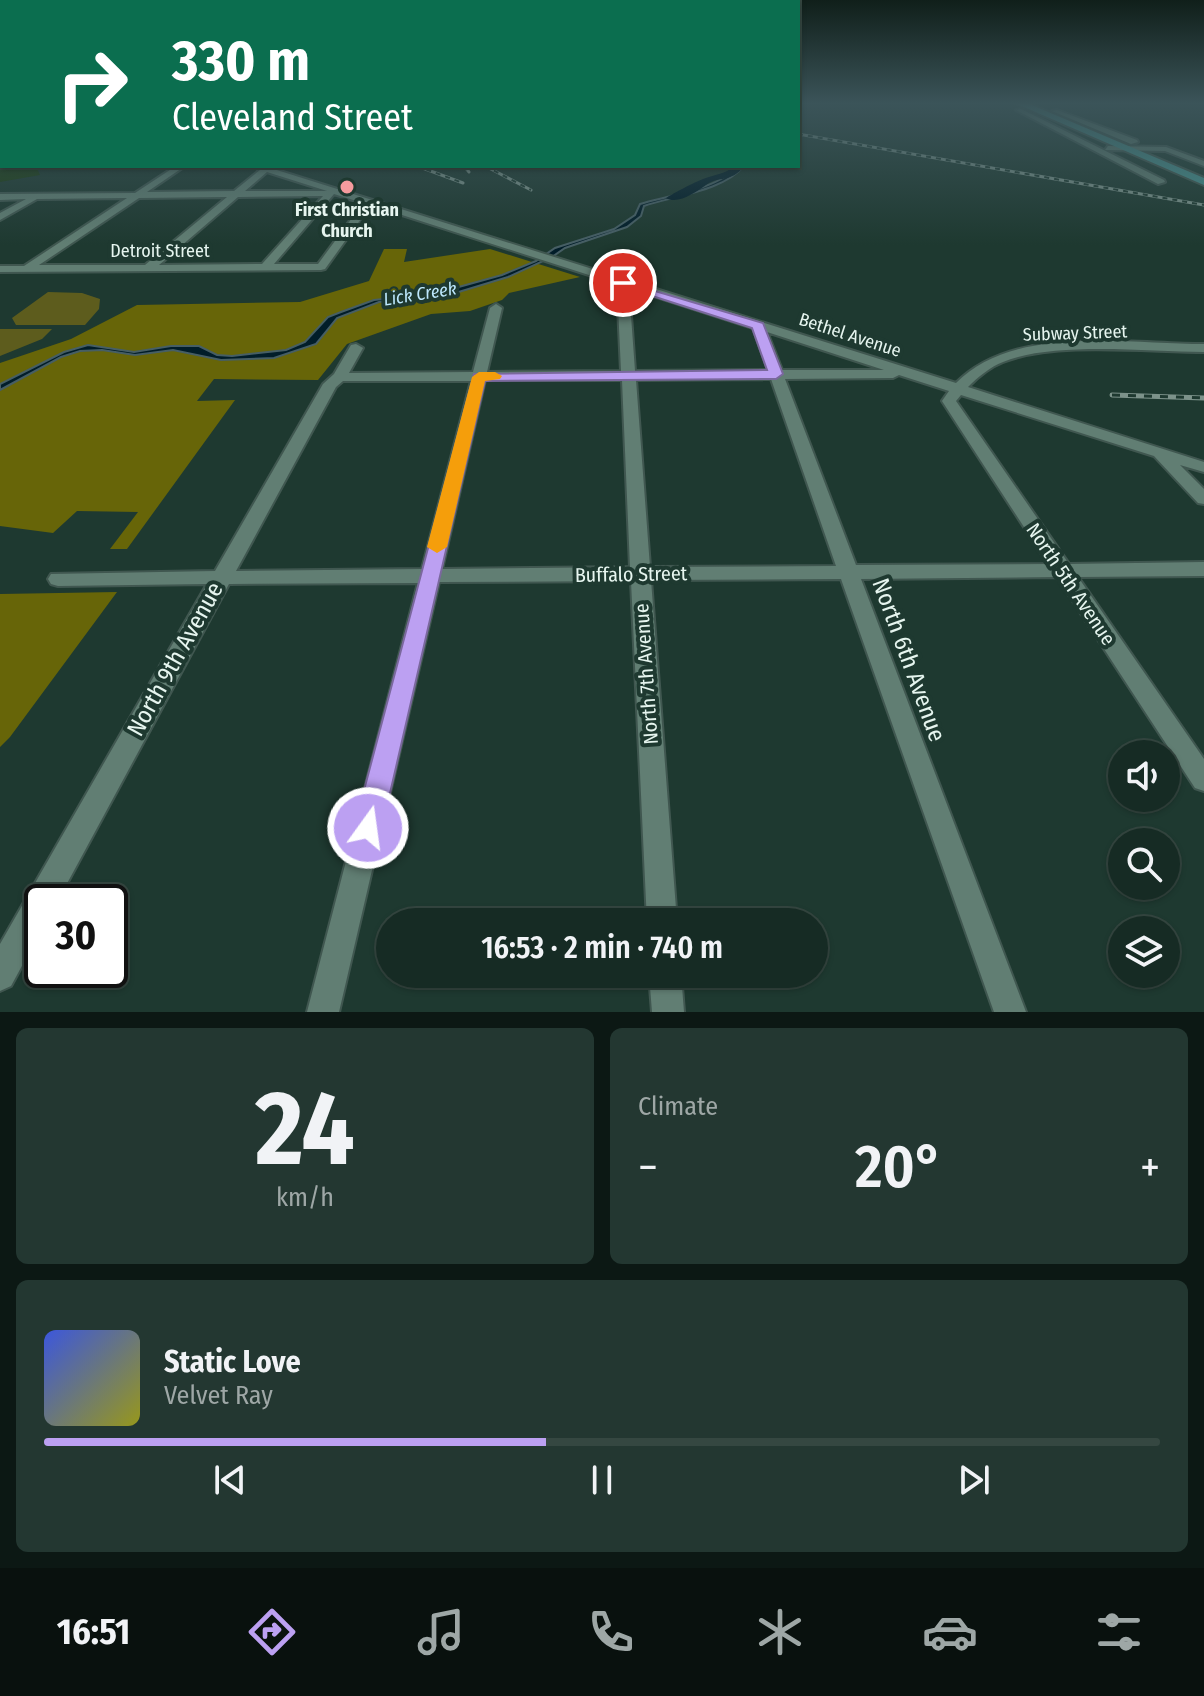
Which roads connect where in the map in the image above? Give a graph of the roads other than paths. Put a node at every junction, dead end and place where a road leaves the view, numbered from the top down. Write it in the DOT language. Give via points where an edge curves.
graph roads {
  1 [pos="1102,150"];
  2 [pos="1128,150"];
  3 [pos="1128,150"];
  4 [pos="1173,150"];
  5 [pos="1204,164"];
  6 [pos="178,168"];
  7 [pos="261,168"];
  8 [pos="1161,182"];
  9 [pos="1204,182"];
  10 [pos="1204,188"];
  11 [pos="336,193"];
  12 [pos="235,194"];
  13 [pos="138,195"];
  14 [pos="0,197"];
  15 [pos="36,197"];
  16 [pos="369,201"];
  17 [pos="0,217"];
  18 [pos="0,269"];
  19 [pos="147,269"];
  20 [pos="264,269"];
  21 [pos="25,270"];
  22 [pos="623,283"];
  23 [pos="496,308"];
  24 [pos="758,325"];
  25 [pos="356,348"];
  26 [pos="1204,348"];
  27 [pos="776,374"];
  28 [pos="912,374"];
  29 [pos="628,375"];
  30 [pos="340,377"];
  31 [pos="479,377"];
  32 [pos="959,389"];
  33 [pos="1158,452"];
  34 [pos="1204,467"];
  35 [pos="1204,499"];
  36 [pos="1204,569"];
  37 [pos="1062,570"];
  38 [pos="849,572"];
  39 [pos="639,574"];
  40 [pos="430,576"];
  41 [pos="58,579"];
  42 [pos="220,579"];
  43 [pos="1204,780"];
  44 [pos="661,908"];
  45 [pos="0,975"];
  46 [pos="666,988"];
  47 [pos="323,1012"];
  48 [pos="668,1012"];
  49 [pos="1010,1012"];
  1 -- 8 [label="street"];
  2 -- 9 [label="main road"];
  3 -- 10 [label="main road"];
  4 -- 5 [label="street"];
  6 -- 13 [label="street"];
  7 -- 11 [label="street, Bethel Avenue"];
  7 -- 12 [label="street"];
  11 -- 12 [label="street"];
  11 -- 16 [label="street, Bethel Avenue"];
  11 -- 20 [label="street"];
  12 -- 13 [label="street"];
  12 -- 19 [label="street"];
  13 -- 15 [label="street"];
  13 -- 21 [label="street"];
  14 -- 15 [label="street"];
  15 -- 17 [label="street"];
  16 -- 20 [label="street, Detroit Street" via="321,267"];
  16 -- 22 [label="street, Bethel Avenue"];
  18 -- 21 [label="street, Detroit Street"];
  19 -- 20 [label="street, Detroit Street"];
  19 -- 21 [label="street, Detroit Street"];
  22 -- 24 [label="street, Bethel Avenue"];
  22 -- 29 [label="street, North 7th Avenue"];
  23 -- 31 [label="street"];
  24 -- 27 [label="street, North 6th Avenue"];
  24 -- 28 [label="street, Bethel Avenue"];
  25 -- 30 [label="street, North 9th Avenue"];
  26 -- 32 [label="street, Subway Street" via="1023,352 991,362"];
  27 -- 28 [label="street"];
  27 -- 29 [label="street"];
  27 -- 38 [label="street, North 6th Avenue"];
  28 -- 32 [label="street, Bethel Avenue"];
  29 -- 31 [label="street"];
  29 -- 39 [label="street, North 7th Avenue"];
  30 -- 31 [label="street"];
  30 -- 42 [label="street, North 9th Avenue" via="330,384"];
  31 -- 40 [label="street"];
  32 -- 33 [label="street, Bethel Avenue"];
  32 -- 37 [label="street, North 5th Avenue" via="949,404"];
  33 -- 34 [label="street, Bethel Avenue"];
  33 -- 35 [label="street"];
  36 -- 37 [label="street, Buffalo Street"];
  37 -- 38 [label="street, Buffalo Street"];
  37 -- 43 [label="street, North 5th Avenue"];
  38 -- 39 [label="street, Buffalo Street"];
  38 -- 49 [label="street, North 6th Avenue"];
  39 -- 40 [label="street, Buffalo Street"];
  39 -- 44 [label="street, North 7th Avenue"];
  40 -- 42 [label="street, Buffalo Street"];
  40 -- 47 [label="street"];
  41 -- 42 [label="street, Buffalo Street"];
  42 -- 45 [label="street, North 9th Avenue"];
  46 -- 48 [label="street"];
}
